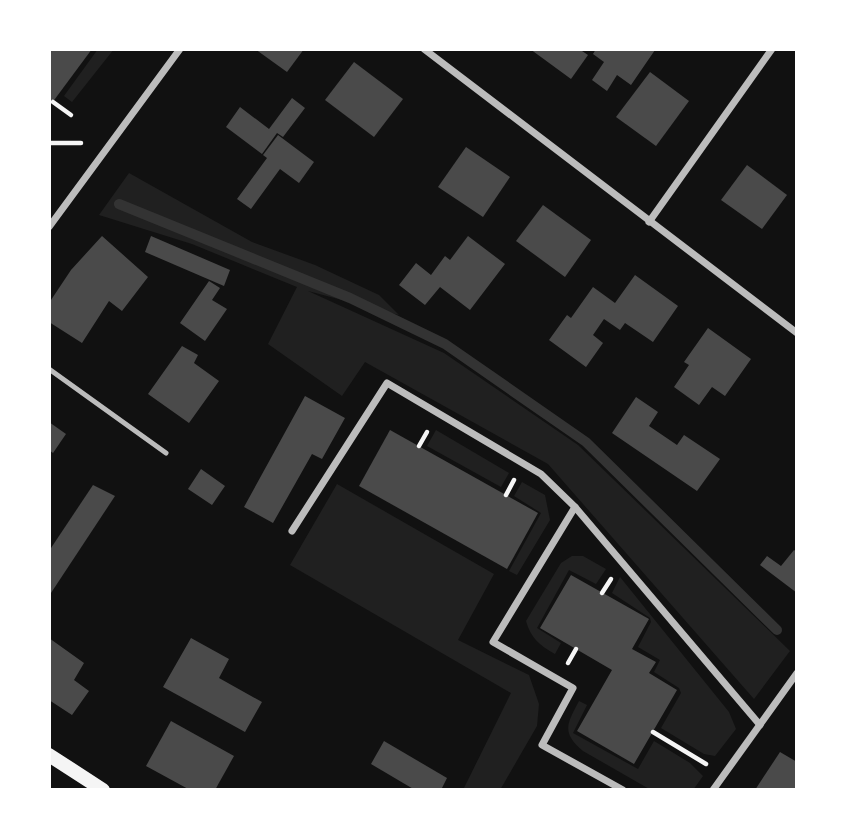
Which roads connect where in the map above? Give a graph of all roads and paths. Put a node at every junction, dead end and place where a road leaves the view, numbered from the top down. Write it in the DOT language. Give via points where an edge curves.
graph roads {
  1 [pos="180,49"];
  2 [pos="424,49"];
  3 [pos="772,49"];
  4 [pos="53,102"];
  5 [pos="71,115"];
  6 [pos="81,143"];
  7 [pos="49,144"];
  8 [pos="649,222"];
  9 [pos="49,227"];
  10 [pos="797,333"];
  11 [pos="49,369"];
  12 [pos="166,453"];
  13 [pos="575,507"];
  14 [pos="292,531"];
  15 [pos="797,673"];
  16 [pos="760,725"];
  17 [pos="653,732"];
  18 [pos="49,755"];
  19 [pos="724,775"];
  20 [pos="103,790"];
  21 [pos="623,790"];
  22 [pos="713,790"];
  1 -- 9 [label="street"];
  2 -- 8 [label="street"];
  3 -- 8 [label="street"];
  4 -- 5 [label="path"];
  6 -- 7 [label="path"];
  8 -- 10 [label="street"];
  11 -- 12 [label="lane"];
  13 -- 14 [label="street" via="541,474 387,383"];
  13 -- 16 [label="street"];
  13 -- 21 [label="street" via="494,642 573,688 542,745"];
  15 -- 16 [label="street"];
  16 -- 19 [label="street"];
  17 -- 19 [label="path"];
  18 -- 20 [label="main road"];
  19 -- 22 [label="street"];
}
